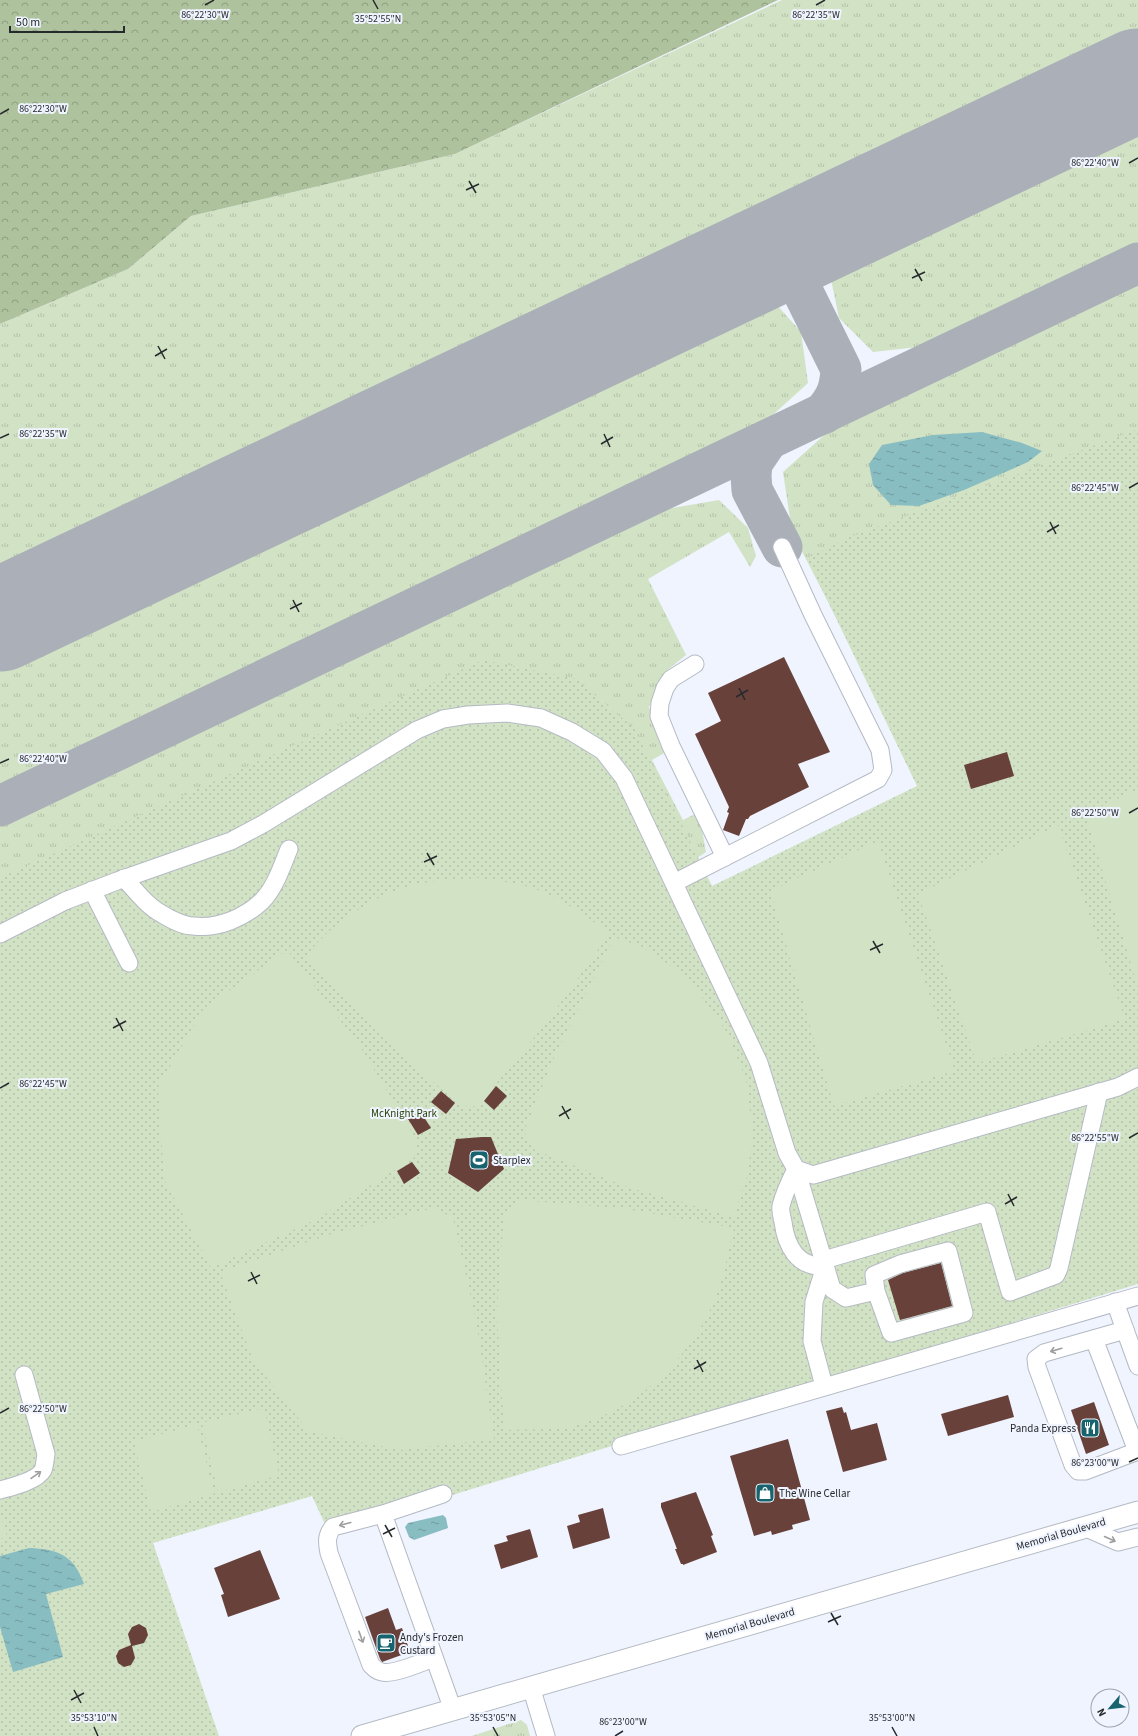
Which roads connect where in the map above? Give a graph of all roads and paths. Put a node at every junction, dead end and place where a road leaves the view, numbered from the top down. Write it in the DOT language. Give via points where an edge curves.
graph roads {
  1 [pos="782,547"];
  2 [pos="695,664"];
  3 [pos="289,849"];
  4 [pos="725,857"];
  5 [pos="124,878"];
  6 [pos="674,883"];
  7 [pos="92,890"];
  8 [pos="0,934"];
  9 [pos="129,963"];
  10 [pos="1138,1077"];
  11 [pos="1099,1092"];
  12 [pos="796,1169"];
  13 [pos="824,1263"];
  14 [pos="876,1291"];
  15 [pos="1138,1296"];
  16 [pos="1115,1302"];
  17 [pos="1125,1330"];
  18 [pos="1094,1339"];
  19 [pos="1138,1366"];
  20 [pos="24,1375"];
  21 [pos="824,1386"];
  22 [pos="621,1446"];
  23 [pos="1138,1451"];
  24 [pos="0,1490"];
  25 [pos="443,1494"];
  26 [pos="1138,1512"];
  27 [pos="383,1514"];
  28 [pos="1084,1527"];
  29 [pos="1138,1537"];
  30 [pos="434,1658"];
  31 [pos="532,1687"];
  32 [pos="453,1710"];
  33 [pos="362,1736"];
  34 [pos="546,1736"];
  1 -- 4 [label="lane" via="880,750 883,770 878,779"];
  2 -- 4 [label="lane" via="671,679 660,703 659,716"];
  3 -- 5 [label="lane" via="263,900 239,917 216,926 191,926 161,914 143,900"];
  4 -- 6 [label="lane"];
  5 -- 6 [label="lane" via="231,841 417,730 443,719 507,713 541,718 572,732 603,751 624,778"];
  5 -- 7 [label="lane"];
  6 -- 12 [label="lane" via="759,1063 787,1153"];
  7 -- 8 [label="lane"];
  7 -- 9 [label="lane"];
  10 -- 11 [label="lane" via="1118,1087"];
  11 -- 12 [label="lane" via="813,1175"];
  11 -- 13 [label="lane" via="1056,1275 1010,1292 987,1212"];
  12 -- 13 [label="lane"];
  12 -- 13 [label="lane" via="780,1208 784,1234 790,1249 801,1260 815,1267"];
  13 -- 14 [label="lane" via="832,1289 846,1298"];
  13 -- 21 [label="lane" via="814,1302 812,1341"];
  14 -- 14 [label="lane" via="874,1275 900,1264 948,1251 964,1313 890,1333"];
  15 -- 16 [label="lane"];
  16 -- 17 [label="lane"];
  16 -- 21 [label="lane"];
  17 -- 18 [label="lane"];
  17 -- 19 [label="lane"];
  18 -- 23 [label="lane"];
  18 -- 23 [label="lane, one-way" via="1044,1354 1036,1359 1073,1465 1078,1471 1085,1471"];
  24 -- 20 [label="lane, one-way" via="33,1478 42,1471 46,1454"];
  21 -- 22 [label="lane"];
  25 -- 27 [label="lane"];
  26 -- 28 [label="main road, Memorial Boulevard"];
  27 -- 30 [label="lane"];
  27 -- 30 [label="lane, one-way" via="333,1527 327,1540 330,1553 371,1666 383,1673"];
  28 -- 29 [label="lane, one-way" via="1118,1542"];
  28 -- 31 [label="main road, Memorial Boulevard"];
  30 -- 32 [label="lane"];
  31 -- 32 [label="main road, Memorial Boulevard"];
  31 -- 34 [label="lane"];
  32 -- 33 [label="main road, Memorial Boulevard"];
}
